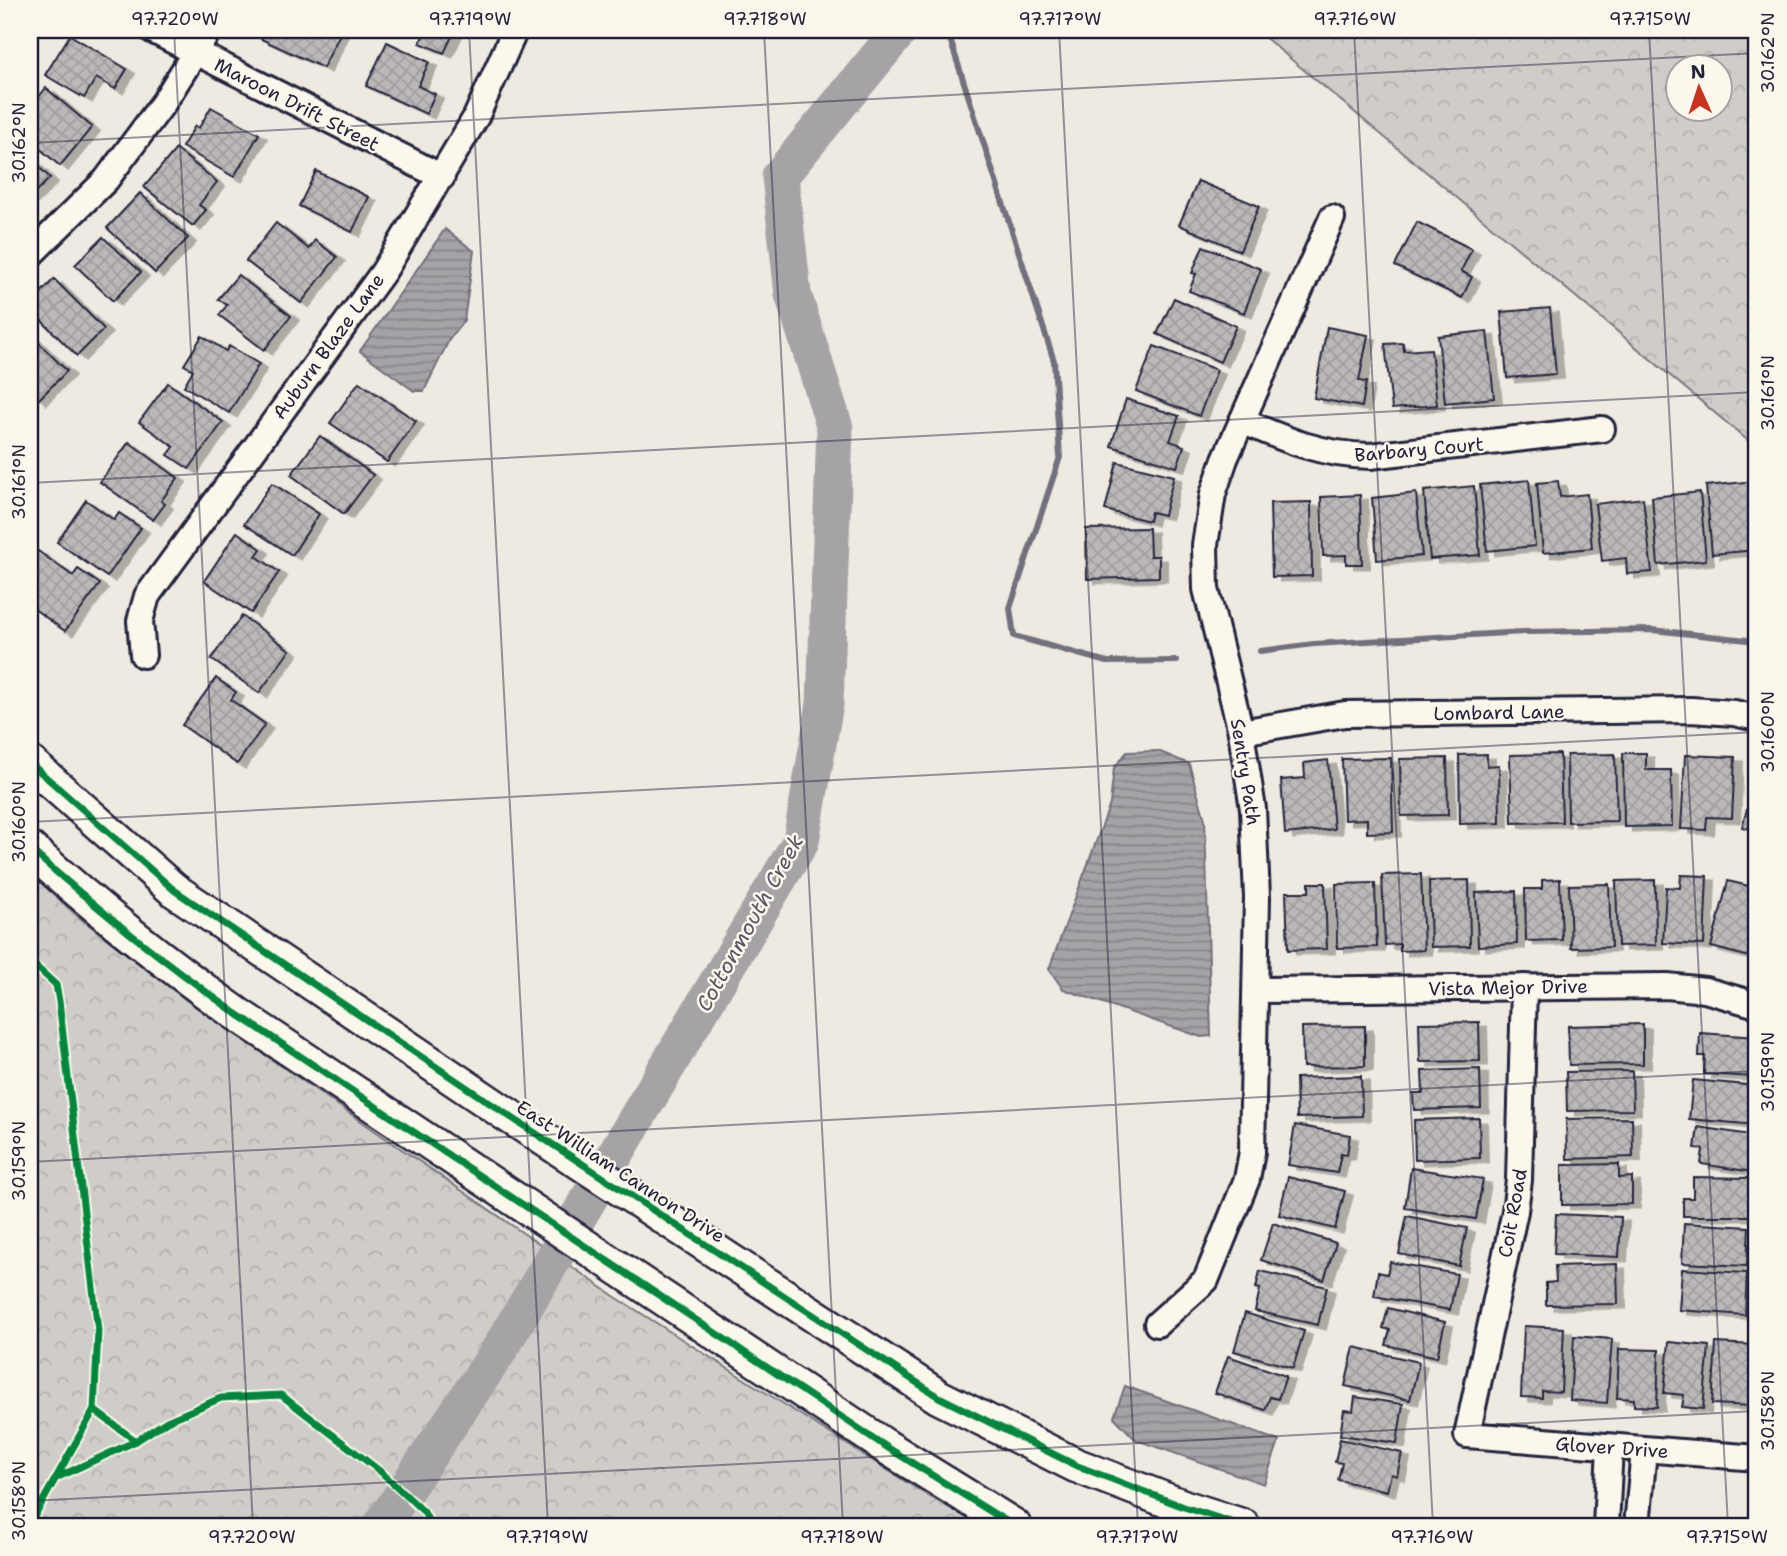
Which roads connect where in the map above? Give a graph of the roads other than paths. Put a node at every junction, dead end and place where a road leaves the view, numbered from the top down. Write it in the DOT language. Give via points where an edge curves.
graph roads {
  1 [pos="152,30"];
  2 [pos="209,30"];
  3 [pos="515,30"];
  4 [pos="195,52"];
  5 [pos="442,177"];
  6 [pos="1332,218"];
  7 [pos="30,256"];
  8 [pos="1242,421"];
  9 [pos="1602,429"];
  10 [pos="143,655"];
  11 [pos="1757,718"];
  12 [pos="1241,732"];
  13 [pos="30,763"];
  14 [pos="30,849"];
  15 [pos="1524,988"];
  16 [pos="1256,990"];
  17 [pos="1757,1005"];
  18 [pos="1157,1324"];
  19 [pos="1467,1435"];
  20 [pos="1610,1447"];
  21 [pos="1644,1450"];
  22 [pos="1757,1458"];
  23 [pos="1014,1526"];
  24 [pos="1243,1526"];
  25 [pos="1606,1526"];
  26 [pos="1637,1526"];
  1 -- 4 [label="street, Maroon Drift Street"];
  2 -- 4 [label="street"];
  3 -- 5 [label="street, Auburn Blaze Lane" via="476,117"];
  4 -- 5 [label="street, Maroon Drift Street"];
  4 -- 7 [label="street" via="106,180"];
  5 -- 10 [label="street, Auburn Blaze Lane" via="384,271 147,596 140,621"];
  6 -- 8 [label="street, Sentry Path"];
  8 -- 9 [label="street, Barbary Court" via="1298,445 1360,456"];
  8 -- 12 [label="street, Sentry Path" via="1213,494 1205,545 1206,589"];
  11 -- 12 [label="street, Lombard Lane" via="1691,710 1345,714"];
  12 -- 16 [label="street, Sentry Path" via="1255,830"];
  13 -- 24 [label="street, East William Cannon Drive" via="174,890 939,1397 1075,1465"];
  14 -- 23 [label="street" via="90,903 237,1014 907,1460"];
  15 -- 16 [label="street, Vista Mejor Drive"];
  15 -- 17 [label="street, Vista Mejor Drive" via="1667,986 1705,990"];
  15 -- 19 [label="street, Coit Road" via="1519,1180"];
  16 -- 18 [label="street, Sentry Path" via="1252,1152 1247,1179 1206,1280"];
  19 -- 20 [label="street, Glover Drive"];
  20 -- 21 [label="street, Glover Drive"];
  20 -- 25 [label="street"];
  21 -- 22 [label="street, Glover Drive"];
  21 -- 26 [label="street"];
}
